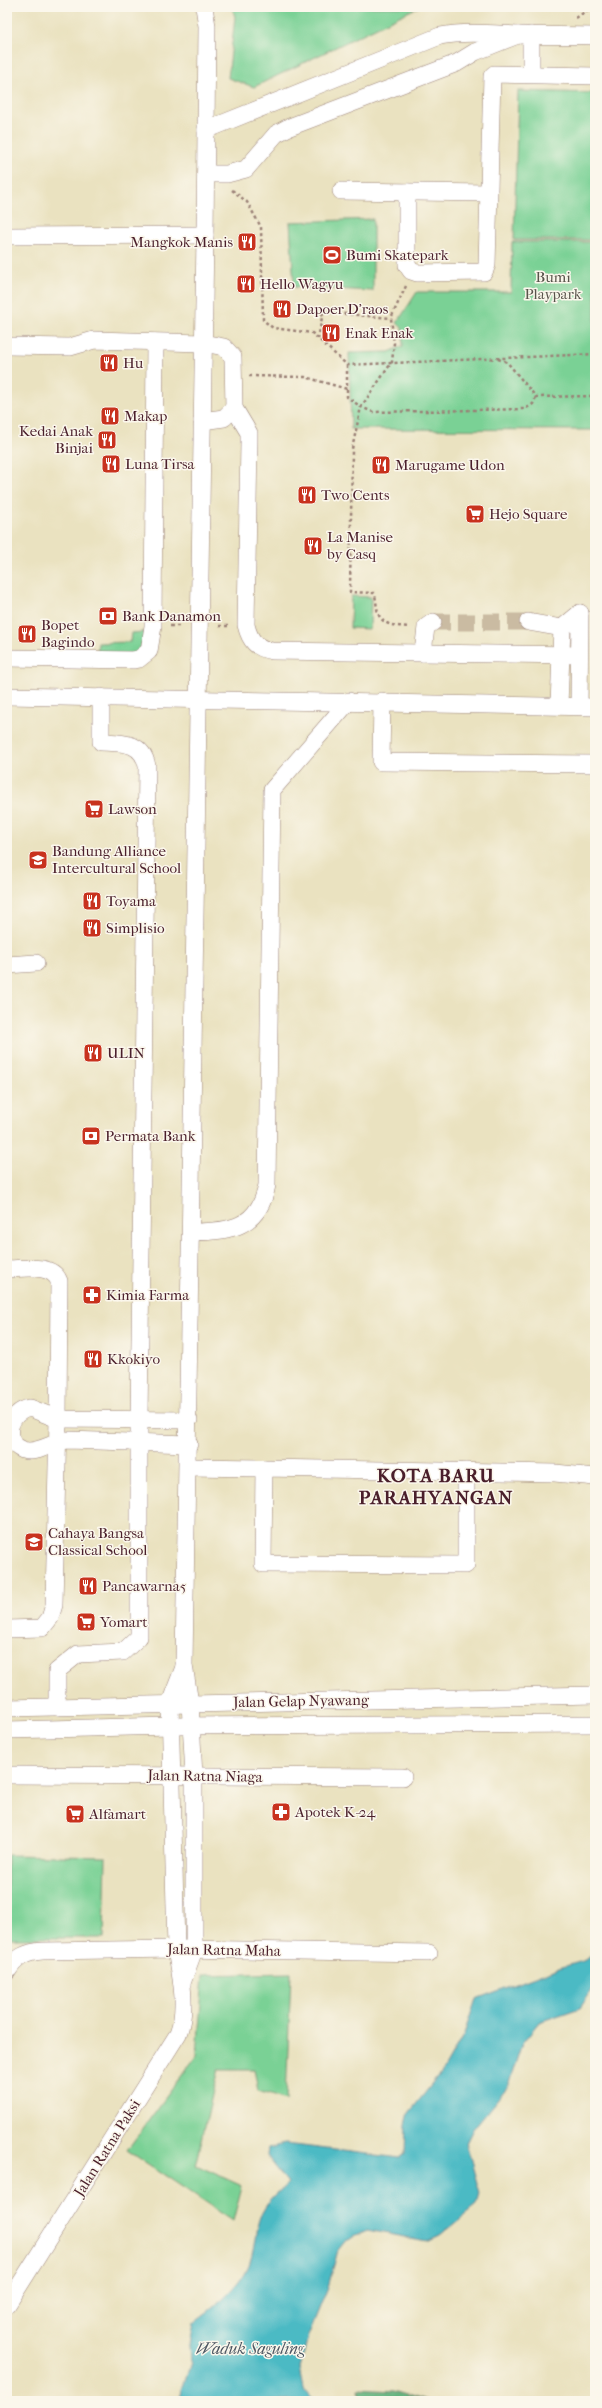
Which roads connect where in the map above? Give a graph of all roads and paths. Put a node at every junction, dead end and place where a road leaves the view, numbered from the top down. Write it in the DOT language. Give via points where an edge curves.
graph roads {
  1 [pos="204,7"];
  2 [pos="525,35"];
  3 [pos="595,36"];
  4 [pos="531,74"];
  5 [pos="595,76"];
  6 [pos="206,130"];
  7 [pos="206,174"];
  8 [pos="232,190"];
  9 [pos="341,191"];
  10 [pos="407,192"];
  11 [pos="488,193"];
  12 [pos="205,235"];
  13 [pos="7,236"];
  14 [pos="414,272"];
  15 [pos="391,318"];
  16 [pos="318,339"];
  17 [pos="155,342"];
  18 [pos="203,343"];
  19 [pos="7,346"];
  20 [pos="595,354"];
  21 [pos="496,358"];
  22 [pos="392,362"];
  23 [pos="347,365"];
  24 [pos="234,376"];
  25 [pos="347,389"];
  26 [pos="595,396"];
  27 [pos="536,397"];
  28 [pos="361,407"];
  29 [pos="234,408"];
  30 [pos="202,421"];
  31 [pos="528,622"];
  32 [pos="430,625"];
  33 [pos="562,628"];
  34 [pos="423,653"];
  35 [pos="560,654"];
  36 [pos="579,655"];
  37 [pos="7,658"];
  38 [pos="7,696"];
  39 [pos="101,697"];
  40 [pos="198,698"];
  41 [pos="349,701"];
  42 [pos="382,701"];
  43 [pos="559,705"];
  44 [pos="587,706"];
  45 [pos="595,764"];
  46 [pos="36,964"];
  47 [pos="7,965"];
  48 [pos="192,1232"];
  49 [pos="7,1269"];
  50 [pos="58,1419"];
  51 [pos="139,1420"];
  52 [pos="189,1420"];
  53 [pos="58,1441"];
  54 [pos="139,1444"];
  55 [pos="189,1444"];
  56 [pos="189,1467"];
  57 [pos="264,1468"];
  58 [pos="466,1471"];
  59 [pos="595,1477"];
  60 [pos="7,1629"];
  61 [pos="184,1665"];
  62 [pos="595,1695"];
  63 [pos="170,1703"];
  64 [pos="190,1703"];
  65 [pos="57,1707"];
  66 [pos="7,1708"];
  67 [pos="595,1724"];
  68 [pos="171,1726"];
  69 [pos="191,1726"];
  70 [pos="7,1730"];
  71 [pos="7,1775"];
  72 [pos="173,1775"];
  73 [pos="194,1776"];
  74 [pos="403,1777"];
  75 [pos="176,1949"];
  76 [pos="194,1950"];
  77 [pos="428,1953"];
  78 [pos="7,1972"];
  79 [pos="182,1983"];
  80 [pos="7,2305"];
  1 -- 6 [label="street" via="207,26"];
  2 -- 3 [label="street"];
  2 -- 4 [label="street"];
  2 -- 6 [label="street" via="491,32 440,36"];
  2 -- 7 [label="street" via="474,52 457,63 287,128 276,134 246,169 227,174"];
  4 -- 5 [label="street"];
  4 -- 11 [label="street" via="492,76"];
  6 -- 7 [label="street"];
  7 -- 12 [label="street"];
  8 -- 16 [label="path" via="247,202 261,227 263,320 273,328 302,330 312,333"];
  9 -- 10 [label="street"];
  10 -- 11 [label="street"];
  10 -- 14 [label="street" via="407,265"];
  11 -- 14 [label="street" via="487,265 484,272"];
  12 -- 13 [label="street"];
  12 -- 18 [label="street"];
  14 -- 15 [label="path"];
  15 -- 16 [label="path" via="323,312"];
  15 -- 22 [label="path" via="394,343"];
  16 -- 23 [label="path"];
  17 -- 18 [label="street"];
  17 -- 19 [label="street" via="94,340 70,347"];
  17 -- 37 [label="street" via="153,626 149,651 139,659 133,660"];
  18 -- 24 [label="street" via="224,347 231,353"];
  18 -- 30 [label="street"];
  20 -- 21 [label="path"];
  21 -- 22 [label="path"];
  21 -- 27 [label="path" via="507,362"];
  22 -- 23 [label="path"];
  22 -- 28 [label="path"];
  23 -- 25 [label="path"];
  24 -- 25 [label="path" via="305,377"];
  24 -- 29 [label="street"];
  25 -- 28 [label="path" via="347,397"];
  26 -- 27 [label="path"];
  27 -- 28 [label="path" via="533,404 525,409 373,412"];
  28 -- 32 [label="path" via="352,449 350,592 375,594 377,610 384,622 393,626"];
  29 -- 30 [label="street" via="224,418"];
  29 -- 34 [label="street" via="249,433 250,442 246,626 249,640 260,649 272,651"];
  30 -- 40 [label="street"];
  31 -- 33 [label="street"];
  32 -- 34 [label="street"];
  33 -- 35 [label="street"];
  33 -- 36 [label="street" via="580,613"];
  34 -- 35 [label="street"];
  35 -- 36 [label="street"];
  35 -- 43 [label="street"];
  36 -- 44 [label="street"];
  38 -- 39 [label="street"];
  39 -- 40 [label="street"];
  39 -- 51 [label="street" via="101,742 132,744 143,755 147,766"];
  40 -- 41 [label="street"];
  40 -- 48 [label="street"];
  41 -- 42 [label="street"];
  41 -- 48 [label="street" via="272,790 266,1195 256,1212 242,1225 222,1231"];
  42 -- 43 [label="street"];
  42 -- 45 [label="street" via="381,762"];
  43 -- 44 [label="street"];
  46 -- 47 [label="street"];
  48 -- 52 [label="street"];
  49 -- 50 [label="street" via="50,1269 59,1281"];
  50 -- 51 [label="street"];
  50 -- 53 [label="street"];
  50 -- 53 [label="street" via="38,1409 23,1409 13,1416 9,1428 12,1441 23,1450 38,1449"];
  51 -- 52 [label="street"];
  51 -- 54 [label="street"];
  52 -- 55 [label="street"];
  53 -- 54 [label="street"];
  53 -- 60 [label="street" via="54,1605 50,1618 42,1628"];
  54 -- 55 [label="street"];
  54 -- 65 [label="street" via="139,1637 124,1652 78,1654 57,1671"];
  55 -- 56 [label="street"];
  56 -- 57 [label="street"];
  56 -- 61 [label="street"];
  57 -- 58 [label="street"];
  57 -- 58 [label="street" via="263,1564 466,1565"];
  58 -- 59 [label="street" via="555,1473"];
  61 -- 63 [label="street"];
  61 -- 64 [label="street"];
  62 -- 64 [label="street, Jalan Gelap Nyawang"];
  63 -- 64 [label="street, Jalan Gelap Nyawang"];
  63 -- 65 [label="street, Jalan Gelap Nyawang"];
  63 -- 68 [label="street"];
  64 -- 69 [label="street"];
  65 -- 66 [label="street, Jalan Gelap Nyawang"];
  67 -- 69 [label="street, Jalan Gelap Nyawang"];
  68 -- 69 [label="street, Jalan Gelap Nyawang"];
  68 -- 70 [label="street, Jalan Gelap Nyawang"];
  68 -- 72 [label="street"];
  69 -- 73 [label="street"];
  71 -- 72 [label="street, Jalan Ratna Niaga"];
  72 -- 73 [label="street, Jalan Ratna Niaga"];
  72 -- 75 [label="street"];
  73 -- 74 [label="street, Jalan Ratna Niaga"];
  73 -- 76 [label="street"];
  75 -- 76 [label="street, Jalan Ratna Maha"];
  75 -- 78 [label="street, Jalan Ratna Maha" via="43,1950 20,1956"];
  75 -- 79 [label="street"];
  76 -- 77 [label="street, Jalan Ratna Maha"];
  76 -- 79 [label="street"];
  79 -- 80 [label="street, Jalan Ratna Paksi" via="183,2023 178,2034"];
}
